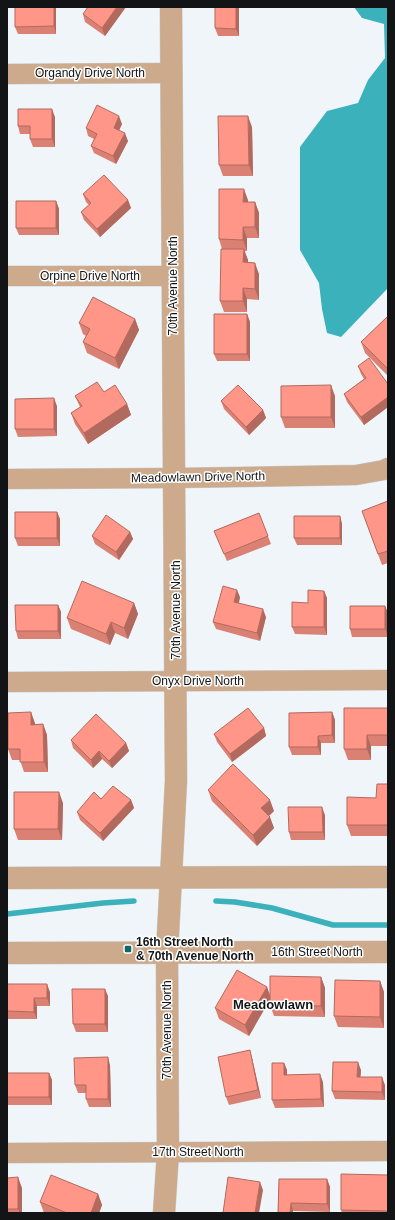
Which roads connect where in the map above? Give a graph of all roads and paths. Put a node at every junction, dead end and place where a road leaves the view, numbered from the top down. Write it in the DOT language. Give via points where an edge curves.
graph roads {
  1 [pos="171,7"];
  2 [pos="172,73"];
  3 [pos="7,74"];
  4 [pos="7,276"];
  5 [pos="173,276"];
  6 [pos="388,468"];
  7 [pos="175,478"];
  8 [pos="7,479"];
  9 [pos="388,680"];
  10 [pos="176,681"];
  11 [pos="7,682"];
  12 [pos="170,877"];
  13 [pos="388,877"];
  14 [pos="7,878"];
  15 [pos="388,952"];
  16 [pos="7,953"];
  17 [pos="167,953"];
  18 [pos="388,1151"];
  19 [pos="168,1152"];
  20 [pos="7,1153"];
  21 [pos="164,1213"];
  1 -- 2 [label="street, 70th Avenue North"];
  2 -- 3 [label="street, Organdy Drive North"];
  2 -- 5 [label="street, 70th Avenue North"];
  4 -- 5 [label="street, Orpine Drive North"];
  5 -- 7 [label="street, 70th Avenue North"];
  6 -- 7 [label="street, Meadowlawn Drive North" via="356,474"];
  7 -- 8 [label="street, Meadowlawn Drive North"];
  7 -- 10 [label="street, 70th Avenue North"];
  9 -- 10 [label="street, Onyx Drive North"];
  10 -- 11 [label="street, Onyx Drive North"];
  10 -- 12 [label="street, 70th Avenue North" via="176,781"];
  12 -- 13 [label="street"];
  12 -- 14 [label="street"];
  12 -- 17 [label="street, 70th Avenue North"];
  15 -- 17 [label="street, 16th Street North"];
  16 -- 17 [label="street, 16th Street North"];
  17 -- 19 [label="street, 70th Avenue North"];
  18 -- 19 [label="street, 17th Street North"];
  19 -- 20 [label="street, 17th Street North"];
  19 -- 21 [label="street, 70th Avenue North"];
}
